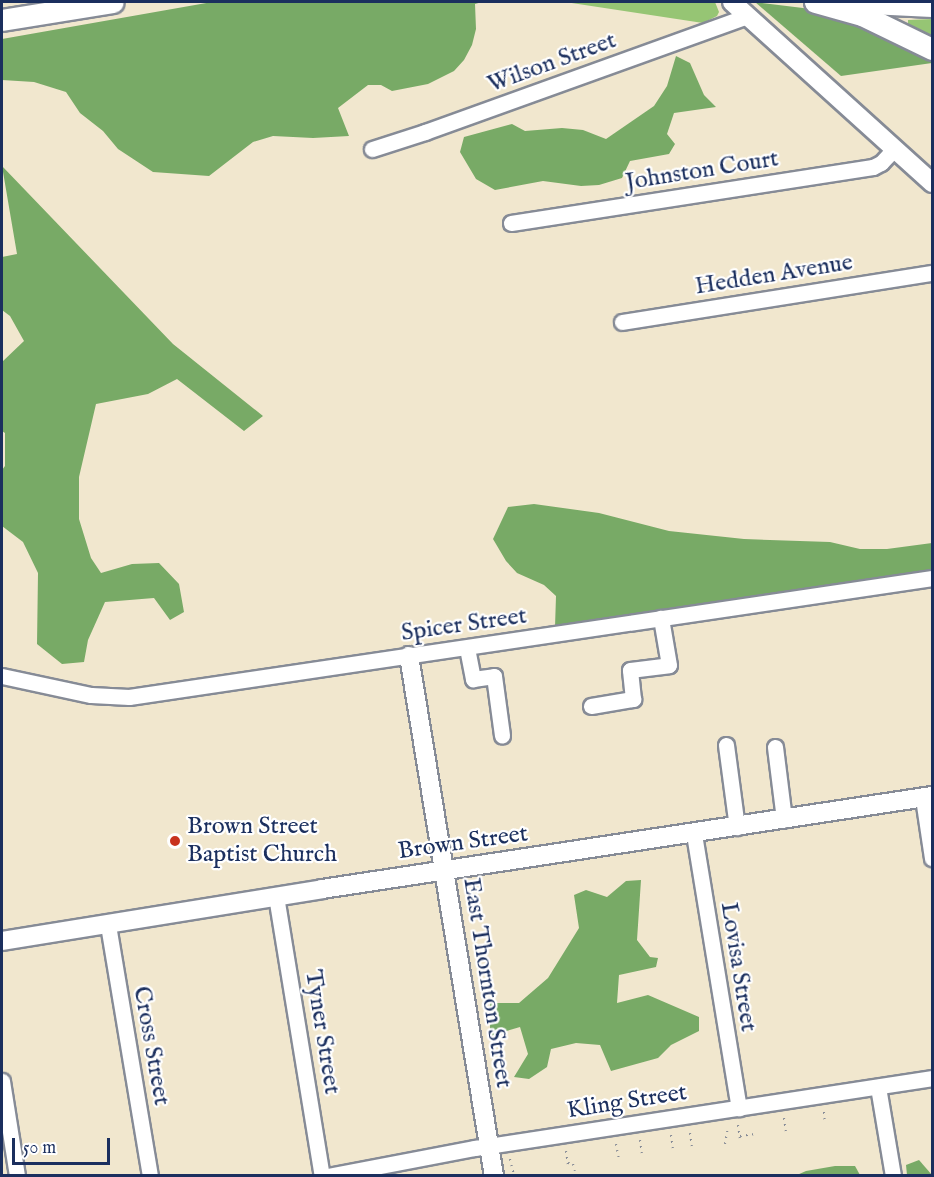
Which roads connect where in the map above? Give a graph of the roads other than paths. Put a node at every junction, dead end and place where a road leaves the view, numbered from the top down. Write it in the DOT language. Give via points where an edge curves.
graph roads {
  1 [pos="113,2"];
  2 [pos="814,2"];
  3 [pos="839,2"];
  4 [pos="933,6"];
  5 [pos="740,9"];
  6 [pos="2,20"];
  7 [pos="933,49"];
  8 [pos="372,148"];
  9 [pos="894,149"];
  10 [pos="933,183"];
  11 [pos="511,223"];
  12 [pos="933,273"];
  13 [pos="622,322"];
  14 [pos="933,578"];
  15 [pos="661,618"];
  16 [pos="467,648"];
  17 [pos="409,656"];
  18 [pos="2,676"];
  19 [pos="591,706"];
  20 [pos="502,735"];
  21 [pos="726,745"];
  22 [pos="775,747"];
  23 [pos="928,797"];
  24 [pos="784,819"];
  25 [pos="737,827"];
  26 [pos="694,834"];
  27 [pos="933,858"];
  28 [pos="444,870"];
  29 [pos="276,896"];
  30 [pos="108,925"];
  31 [pos="2,941"];
  32 [pos="933,1078"];
  33 [pos="2,1081"];
  34 [pos="878,1087"];
  35 [pos="739,1108"];
  36 [pos="490,1146"];
  37 [pos="17,1176"];
  38 [pos="150,1176"];
  39 [pos="322,1176"];
  40 [pos="328,1176"];
  41 [pos="494,1176"];
  42 [pos="893,1176"];
  1 -- 6 [label="highway"];
  2 -- 7 [label="highway" via="862,15"];
  3 -- 4 [label="highway"];
  5 -- 8 [label="street, Wilson Street" via="436,129"];
  5 -- 9 [label="main road"];
  9 -- 10 [label="main road"];
  9 -- 11 [label="street, Johnston Court" via="873,167"];
  12 -- 13 [label="street, Hedden Avenue"];
  14 -- 15 [label="street, Spicer Street"];
  15 -- 16 [label="street, Spicer Street"];
  15 -- 19 [label="street" via="669,665 630,670 633,699"];
  16 -- 17 [label="street, Spicer Street"];
  16 -- 20 [label="street" via="473,679 494,676"];
  17 -- 18 [label="street, Spicer Street" via="129,697 91,695"];
  17 -- 28 [label="main road, East Thornton Street"];
  21 -- 25 [label="street"];
  22 -- 24 [label="street"];
  23 -- 24 [label="main road, Brown Street"];
  23 -- 27 [label="street"];
  24 -- 25 [label="main road, Brown Street"];
  25 -- 26 [label="main road, Brown Street"];
  26 -- 28 [label="main road, Brown Street"];
  26 -- 35 [label="street, Lovisa Street"];
  28 -- 29 [label="main road, Brown Street"];
  28 -- 36 [label="main road, East Thornton Street"];
  29 -- 30 [label="main road, Brown Street"];
  29 -- 39 [label="street, Tyner Street"];
  30 -- 31 [label="main road, Brown Street"];
  30 -- 38 [label="street, Cross Street"];
  32 -- 34 [label="street, Kling Street"];
  33 -- 37 [label="street"];
  34 -- 35 [label="street, Kling Street"];
  34 -- 42 [label="street"];
  35 -- 36 [label="street, Kling Street"];
  36 -- 40 [label="street, Kling Street"];
  36 -- 41 [label="main road, East Thornton Street"];
}
